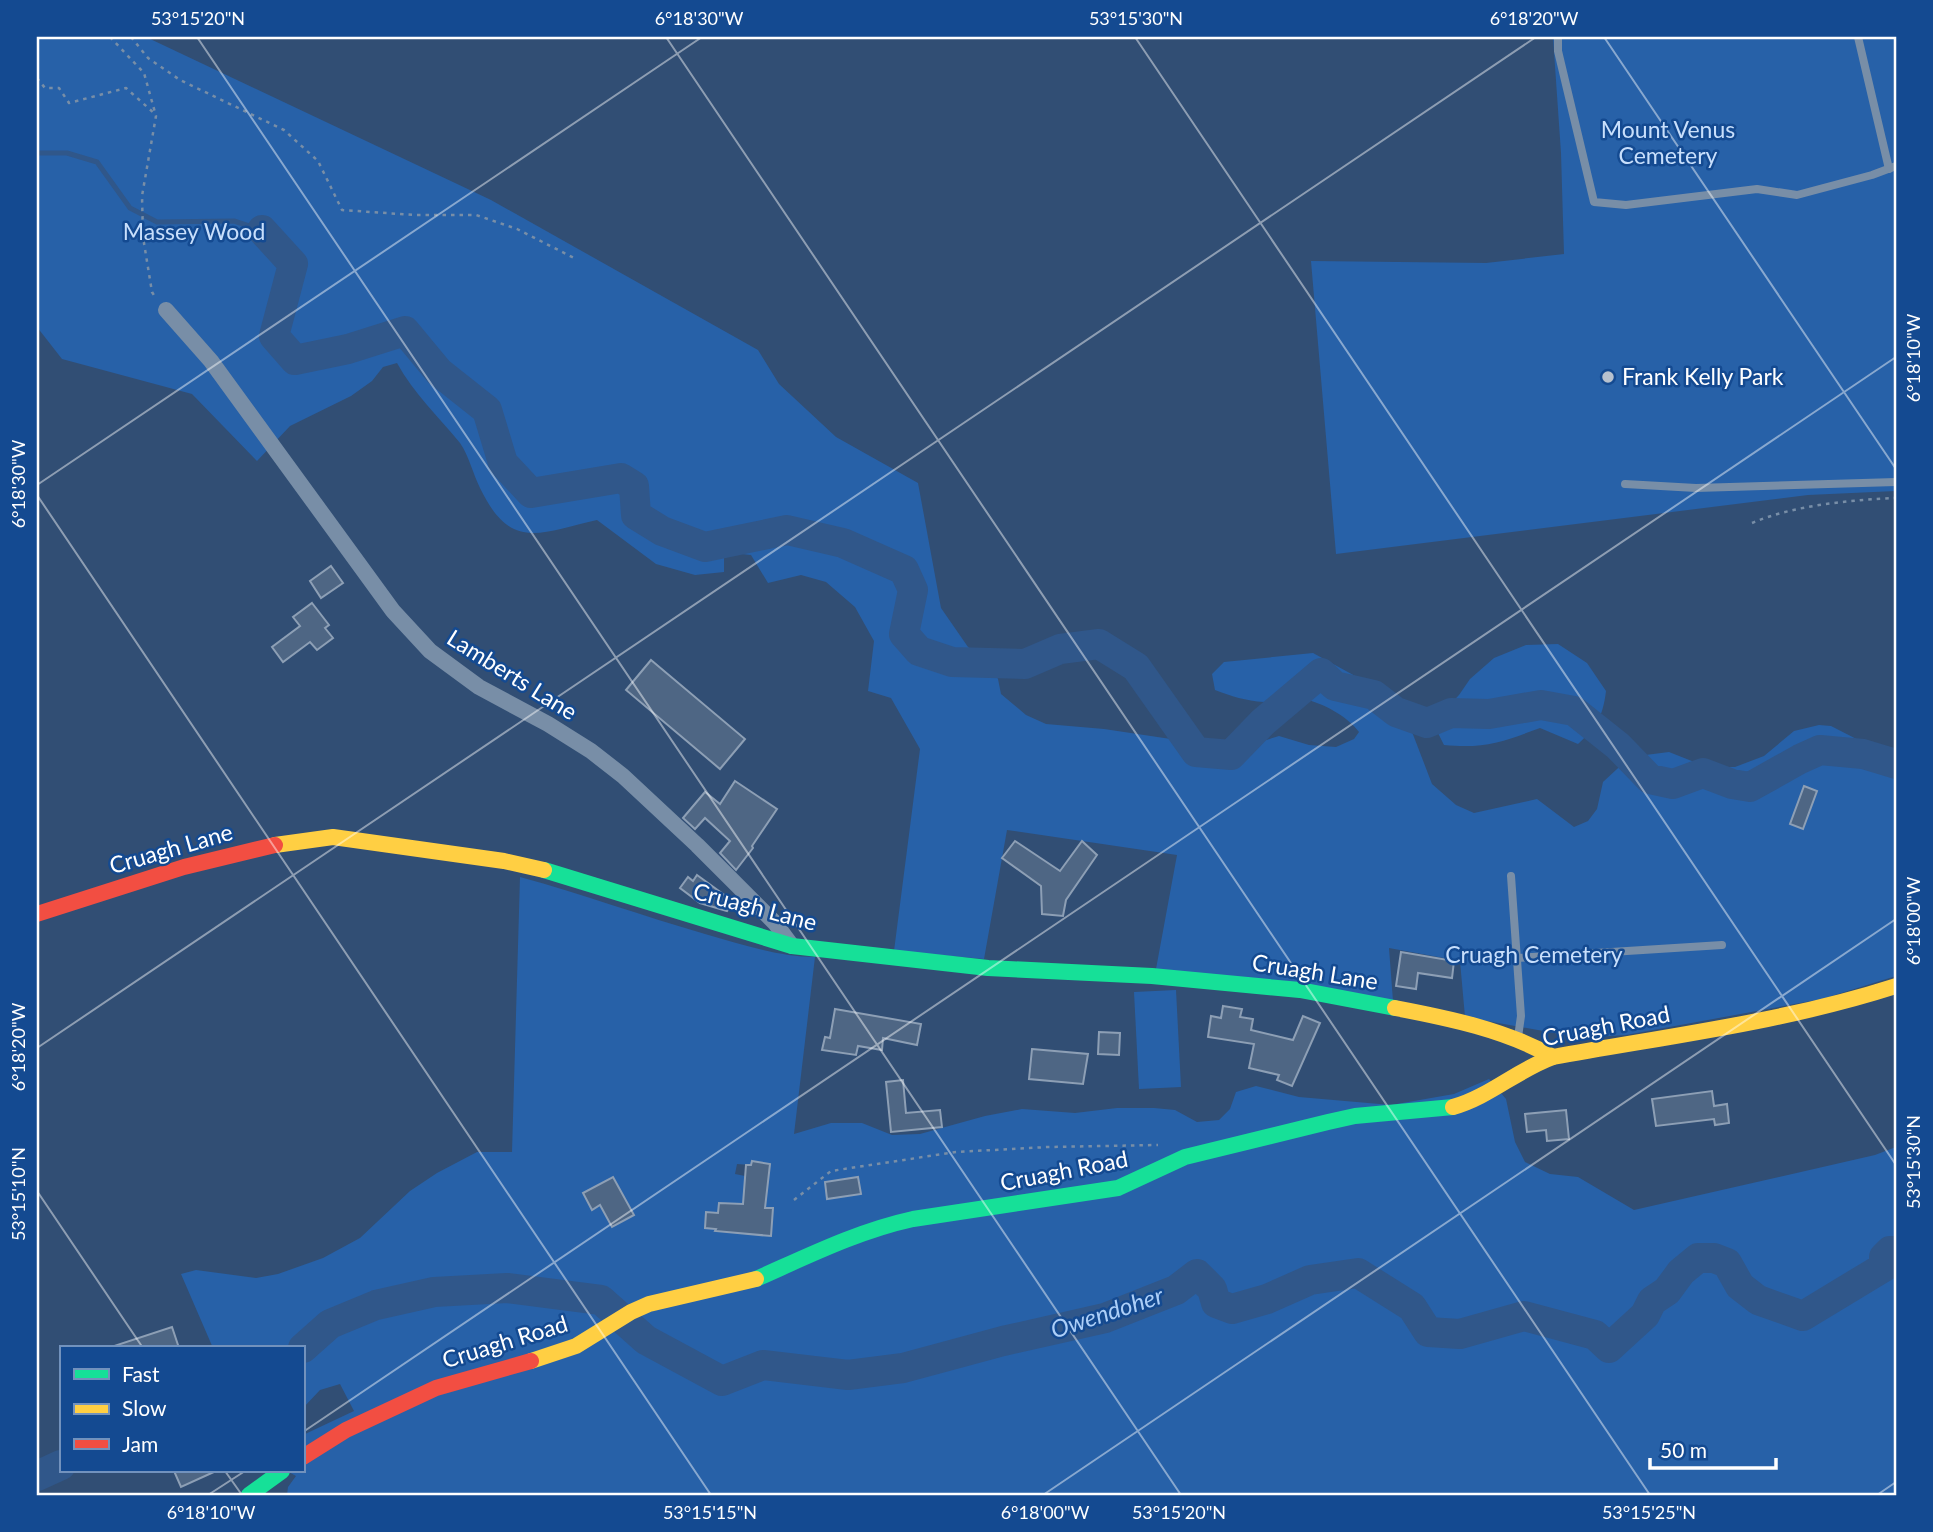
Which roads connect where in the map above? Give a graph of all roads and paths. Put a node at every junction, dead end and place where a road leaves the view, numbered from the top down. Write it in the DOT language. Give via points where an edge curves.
graph roads {
  1 [pos="110,37"];
  2 [pos="131,37"];
  3 [pos="1558,37"];
  4 [pos="1858,37"];
  5 [pos="37,78"];
  6 [pos="156,116"];
  7 [pos="1893,167"];
  8 [pos="574,258"];
  9 [pos="166,310"];
  10 [pos="1896,482"];
  11 [pos="1626,484"];
  12 [pos="1896,498"];
  13 [pos="1752,523"];
  14 [pos="1511,876"];
  15 [pos="37,914"];
  16 [pos="1722,945"];
  17 [pos="792,946"];
  18 [pos="1517,958"];
  19 [pos="1896,986"];
  20 [pos="1518,1040"];
  21 [pos="1553,1057"];
  22 [pos="1158,1145"];
  23 [pos="794,1200"];
  24 [pos="304,1456"];
  25 [pos="281,1472"];
  26 [pos="249,1495"];
  1 -- 6 [label="path" via="144,73"];
  2 -- 8 [label="path" via="148,58 180,80 284,130 318,161 342,210 476,215 517,229"];
  3 -- 7 [label="lane" via="1594,202 1626,205 1757,189 1797,195"];
  4 -- 7 [label="lane"];
  5 -- 6 [label="path" via="45,88 59,88 69,103 126,88"];
  6 -- 9 [label="path" via="142,196 143,237 152,292"];
  9 -- 17 [label="street, Lamberts Lane" via="211,361 393,611 430,652 479,687 591,751 623,776 775,923"];
  10 -- 11 [label="lane" via="1696,488"];
  12 -- 13 [label="path" via="1832,504"];
  14 -- 18 [label="lane"];
  15 -- 17 [label="main road, Cruagh Lane" via="184,867 254,849 333,837 548,871"];
  16 -- 18 [label="lane"];
  17 -- 20 [label="main road, Cruagh Lane" via="988,968 1152,976 1300,990 1431,1015"];
  18 -- 20 [label="lane"];
  19 -- 21 [label="main road, Cruagh Road" via="1779,1019"];
  20 -- 21 [label="main road, Cruagh Lane"];
  21 -- 24 [label="main road, Cruagh Road" via="1529,1066 1471,1102 1450,1108 1355,1116 1185,1157 1118,1188 892,1224 845,1238 753,1280 649,1304 576,1346 436,1388 346,1430"];
  22 -- 23 [label="path" via="956,1152 831,1171"];
  25 -- 26 [label="main road"];
}
